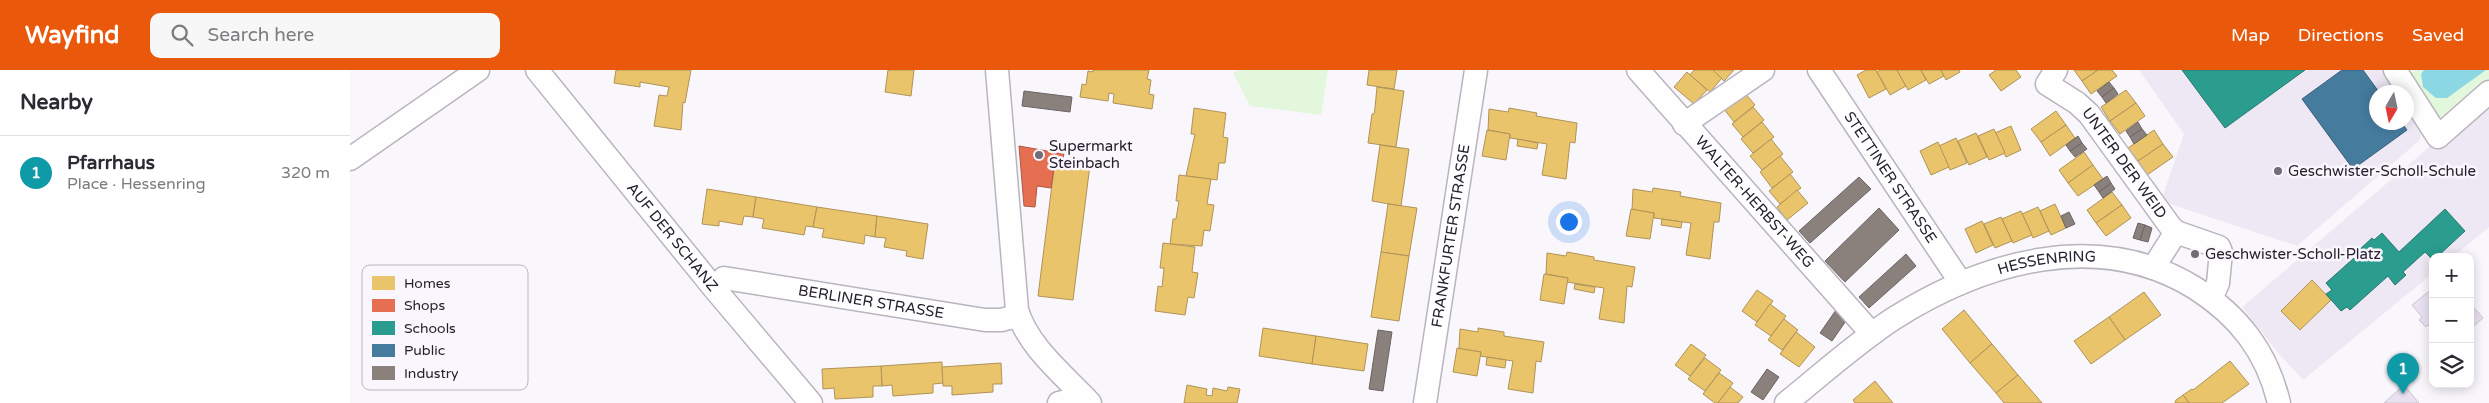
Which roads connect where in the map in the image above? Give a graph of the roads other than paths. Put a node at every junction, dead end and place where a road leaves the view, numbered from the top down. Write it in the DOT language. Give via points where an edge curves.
graph roads {
  1 [pos="478,70"];
  2 [pos="537,70"];
  3 [pos="997,70"];
  4 [pos="1476,70"];
  5 [pos="1638,70"];
  6 [pos="1763,70"];
  7 [pos="1820,70"];
  8 [pos="2395,70"];
  9 [pos="2052,77"];
  10 [pos="2489,92"];
  11 [pos="1684,124"];
  12 [pos="350,159"];
  13 [pos="2176,232"];
  14 [pos="2153,268"];
  15 [pos="724,278"];
  16 [pos="1961,284"];
  17 [pos="2211,299"];
  18 [pos="1018,316"];
  19 [pos="1872,334"];
  20 [pos="1087,400"];
  21 [pos="811,403"];
  22 [pos="1059,403"];
  23 [pos="1425,403"];
  24 [pos="1786,403"];
  25 [pos="2279,403"];
  1 -- 12 [label="street"];
  2 -- 21 [label="street, AUF DER SCHANZ"];
  3 -- 18 [label="street"];
  4 -- 23 [label="street, FRANKFURTER STRASSE"];
  5 -- 11 [label="street, WALTER-HERBST-WEG"];
  6 -- 11 [label="street"];
  7 -- 16 [label="street, STETTINER STRASSE"];
  8 -- 10 [label="street" via="2438,137"];
  9 -- 13 [label="street, UNTER DER WEID" via="2089,114"];
  11 -- 19 [label="street, WALTER-HERBST-WEG"];
  13 -- 14 [label="street, UNTER DER WEID"];
  13 -- 17 [label="street" via="2214,244 2221,250 2218,283"];
  14 -- 16 [label="street, HESSENRING" via="2110,257 2051,257 2022,263"];
  14 -- 17 [label="street, HESSENRING"];
  15 -- 18 [label="street, BERLINER STRASSE" via="985,320"];
  16 -- 19 [label="street, HESSENRING" via="1904,312"];
  17 -- 25 [label="street, HESSENRING" via="2253,339 2268,367"];
  18 -- 20 [label="street" via="1034,343"];
  19 -- 24 [label="street, HESSENRING"];
  20 -- 22 [label="street"];
}
